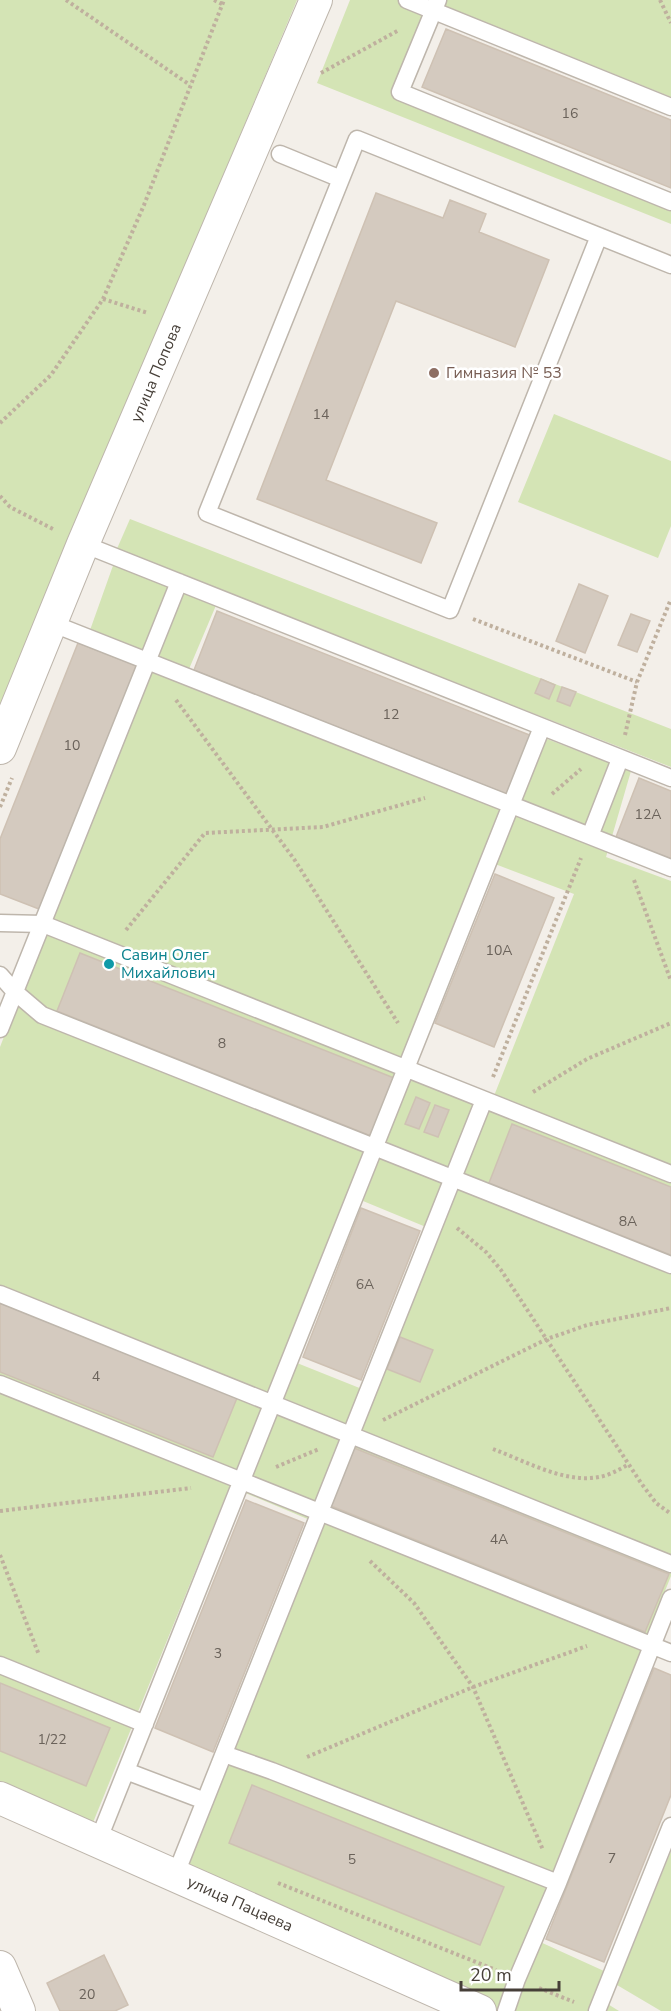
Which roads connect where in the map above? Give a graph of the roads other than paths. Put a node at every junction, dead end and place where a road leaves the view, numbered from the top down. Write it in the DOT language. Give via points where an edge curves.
graph roads {
  1 [pos="316,0"];
  2 [pos="407,0"];
  3 [pos="436,5"];
  4 [pos="671,108"];
  5 [pos="280,154"];
  6 [pos="341,179"];
  7 [pos="671,202"];
  8 [pos="599,236"];
  9 [pos="671,265"];
  10 [pos="83,544"];
  11 [pos="179,582"];
  12 [pos="51,623"];
  13 [pos="147,661"];
  14 [pos="542,727"];
  15 [pos="0,748"];
  16 [pos="620,759"];
  17 [pos="671,778"];
  18 [pos="512,804"];
  19 [pos="590,836"];
  20 [pos="671,868"];
  21 [pos="0,923"];
  22 [pos="43,924"];
  23 [pos="0,975"];
  24 [pos="15,992"];
  25 [pos="0,1029"];
  26 [pos="405,1070"];
  27 [pos="484,1100"];
  28 [pos="374,1149"];
  29 [pos="671,1174"];
  30 [pos="453,1179"];
  31 [pos="671,1265"];
  32 [pos="0,1294"];
  33 [pos="0,1384"];
  34 [pos="272,1405"];
  35 [pos="350,1436"];
  36 [pos="241,1482"];
  37 [pos="320,1513"];
  38 [pos="671,1564"];
  39 [pos="671,1598"];
  40 [pos="652,1645"];
  41 [pos="671,1653"];
  42 [pos="0,1665"];
  43 [pos="145,1724"];
  44 [pos="224,1754"];
  45 [pos="126,1771"];
  46 [pos="0,1798"];
  47 [pos="205,1801"];
  48 [pos="671,1826"];
  49 [pos="98,1841"];
  50 [pos="176,1876"];
  51 [pos="558,1883"];
  52 [pos="0,1967"];
  53 [pos="19,2011"];
  54 [pos="480,2011"];
  55 [pos="506,2011"];
  56 [pos="597,2011"];
  1 -- 10 [label="street, улица Попова"];
  2 -- 3 [label="lane"];
  3 -- 4 [label="lane"];
  3 -- 7 [label="lane" via="400,92"];
  5 -- 6 [label="lane"];
  6 -- 8 [label="lane" via="357,139"];
  6 -- 8 [label="lane" via="207,513 450,610"];
  8 -- 9 [label="lane"];
  10 -- 11 [label="lane"];
  10 -- 12 [label="street, улица Попова"];
  11 -- 13 [label="lane"];
  11 -- 14 [label="lane"];
  12 -- 13 [label="lane"];
  12 -- 15 [label="street, улица Попова"];
  13 -- 18 [label="lane"];
  13 -- 22 [label="lane"];
  14 -- 16 [label="lane"];
  14 -- 18 [label="lane"];
  16 -- 17 [label="lane"];
  16 -- 19 [label="lane"];
  18 -- 19 [label="lane"];
  18 -- 26 [label="lane"];
  19 -- 20 [label="lane"];
  21 -- 22 [label="lane"];
  22 -- 24 [label="lane"];
  22 -- 26 [label="lane"];
  23 -- 24 [label="lane"];
  24 -- 25 [label="lane"];
  24 -- 28 [label="lane" via="42,1015"];
  26 -- 27 [label="lane"];
  26 -- 28 [label="lane"];
  27 -- 29 [label="lane"];
  27 -- 30 [label="lane"];
  28 -- 30 [label="lane"];
  28 -- 34 [label="lane"];
  30 -- 31 [label="lane"];
  30 -- 35 [label="lane"];
  32 -- 34 [label="lane"];
  33 -- 36 [label="lane"];
  34 -- 35 [label="lane"];
  34 -- 36 [label="lane"];
  35 -- 37 [label="lane"];
  35 -- 38 [label="lane"];
  36 -- 37 [label="lane"];
  36 -- 43 [label="lane"];
  37 -- 40 [label="lane"];
  37 -- 44 [label="lane"];
  39 -- 40 [label="lane"];
  40 -- 41 [label="lane"];
  40 -- 51 [label="lane"];
  42 -- 43 [label="lane"];
  43 -- 45 [label="lane"];
  44 -- 47 [label="lane"];
  44 -- 51 [label="lane"];
  45 -- 47 [label="lane"];
  45 -- 49 [label="lane"];
  46 -- 49 [label="street, улица Пацаева"];
  47 -- 50 [label="lane"];
  48 -- 56 [label="lane"];
  49 -- 50 [label="street, улица Пацаева"];
  50 -- 54 [label="street, улица Пацаева"];
  51 -- 55 [label="lane"];
  52 -- 53 [label="street"];
}
